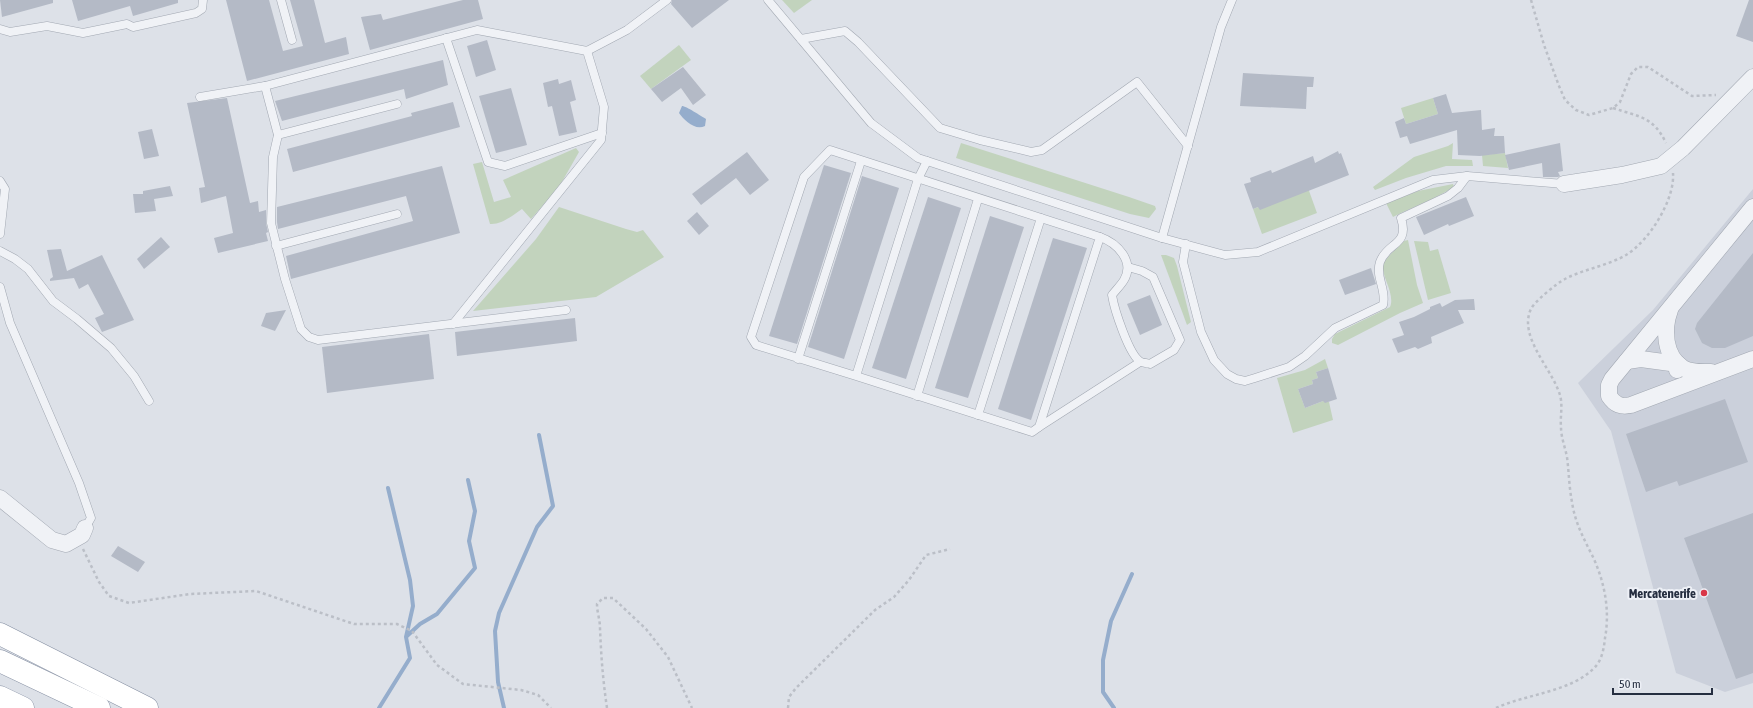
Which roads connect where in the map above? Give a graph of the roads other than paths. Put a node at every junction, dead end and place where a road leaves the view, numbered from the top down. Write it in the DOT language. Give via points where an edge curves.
graph roads {
  1 [pos="203,0"];
  2 [pos="281,0"];
  3 [pos="668,0"];
  4 [pos="768,0"];
  5 [pos="1232,0"];
  6 [pos="0,29"];
  7 [pos="446,38"];
  8 [pos="801,39"];
  9 [pos="292,40"];
  10 [pos="587,51"];
  11 [pos="1753,77"];
  12 [pos="265,86"];
  13 [pos="200,97"];
  14 [pos="397,104"];
  15 [pos="602,134"];
  16 [pos="278,135"];
  17 [pos="1188,146"];
  18 [pos="862,161"];
  19 [pos="927,161"];
  20 [pos="1467,176"];
  21 [pos="918,179"];
  22 [pos="0,181"];
  23 [pos="1564,184"];
  24 [pos="978,199"];
  25 [pos="1753,207"];
  26 [pos="397,214"];
  27 [pos="1041,218"];
  28 [pos="0,234"];
  29 [pos="1100,237"];
  30 [pos="1162,238"];
  31 [pos="1186,244"];
  32 [pos="276,246"];
  33 [pos="0,251"];
  34 [pos="1128,267"];
  35 [pos="0,287"];
  36 [pos="1673,305"];
  37 [pos="566,310"];
  38 [pos="453,324"];
  39 [pos="798,359"];
  40 [pos="1753,359"];
  41 [pos="1627,361"];
  42 [pos="1140,362"];
  43 [pos="1678,364"];
  44 [pos="1723,371"];
  45 [pos="856,376"];
  46 [pos="1657,395"];
  47 [pos="917,396"];
  48 [pos="149,401"];
  49 [pos="978,414"];
  50 [pos="1039,427"];
  51 [pos="0,498"];
  52 [pos="81,533"];
  53 [pos="0,634"];
  54 [pos="0,661"];
  55 [pos="0,697"];
  56 [pos="23,708"];
  57 [pos="99,708"];
  58 [pos="147,708"];
  1 -- 6 [label="lane" via="202,9 196,13 134,27 127,24 83,33 47,26 10,32"];
  2 -- 9 [label="lane"];
  3 -- 10 [label="lane" via="627,30"];
  4 -- 8 [label="lane"];
  5 -- 17 [label="lane" via="1221,26"];
  7 -- 10 [label="lane" via="477,30"];
  7 -- 12 [label="lane"];
  7 -- 15 [label="lane" via="488,162 505,166"];
  8 -- 17 [label="lane" via="845,31 940,128 980,140 1031,152 1042,150 1137,82"];
  8 -- 19 [label="lane" via="871,123 918,158"];
  10 -- 15 [label="lane" via="604,107"];
  11 -- 23 [label="street" via="1661,166"];
  12 -- 13 [label="lane"];
  12 -- 16 [label="lane"];
  14 -- 16 [label="lane"];
  15 -- 38 [label="lane" via="601,140"];
  16 -- 32 [label="lane" via="273,157 271,223"];
  17 -- 30 [label="lane"];
  18 -- 21 [label="lane"];
  18 -- 39 [label="lane"];
  18 -- 39 [label="lane" via="830,150 804,177 751,337 756,345"];
  19 -- 21 [label="lane"];
  19 -- 30 [label="lane"];
  20 -- 23 [label="lane"];
  20 -- 31 [label="lane" via="1432,180 1258,252 1225,255"];
  20 -- 31 [label="lane" via="1448,196 1401,218 1404,226 1403,235 1380,262 1379,271 1385,297 1383,305 1336,328 1306,356 1289,367 1245,381 1236,380 1227,374 1214,360 1201,332 1183,262"];
  21 -- 24 [label="lane"];
  21 -- 45 [label="lane"];
  22 -- 28 [label="lane" via="5,189"];
  24 -- 27 [label="lane"];
  24 -- 47 [label="lane"];
  25 -- 36 [label="street"];
  26 -- 32 [label="lane"];
  27 -- 29 [label="lane"];
  27 -- 49 [label="lane"];
  29 -- 34 [label="lane" via="1111,241 1121,251"];
  29 -- 50 [label="lane"];
  30 -- 31 [label="lane"];
  32 -- 38 [label="lane" via="301,329 309,337 318,340"];
  33 -- 48 [label="lane" via="28,270 53,301 111,348 134,376"];
  34 -- 42 [label="lane" via="1124,280 1112,295 1113,305 1131,351"];
  34 -- 42 [label="lane" via="1153,277 1180,340 1174,350 1150,364"];
  35 -- 52 [label="lane" via="10,323 79,483 90,518"];
  36 -- 41 [label="street"];
  36 -- 43 [label="street" via="1667,318 1665,337 1668,348"];
  37 -- 38 [label="lane"];
  39 -- 45 [label="lane"];
  40 -- 44 [label="street"];
  41 -- 43 [label="street" via="1641,358"];
  41 -- 46 [label="street" via="1609,385 1609,396 1612,401 1625,406"];
  42 -- 50 [label="lane"];
  43 -- 44 [label="street" via="1695,372"];
  43 -- 46 [label="street" via="1674,380"];
  44 -- 46 [label="street"];
  45 -- 47 [label="lane"];
  47 -- 49 [label="lane"];
  49 -- 50 [label="lane" via="1032,432"];
  51 -- 52 [label="street" via="52,540 66,544"];
  53 -- 58 [label="highway"];
  54 -- 57 [label="highway"];
  55 -- 56 [label="highway"];
}
